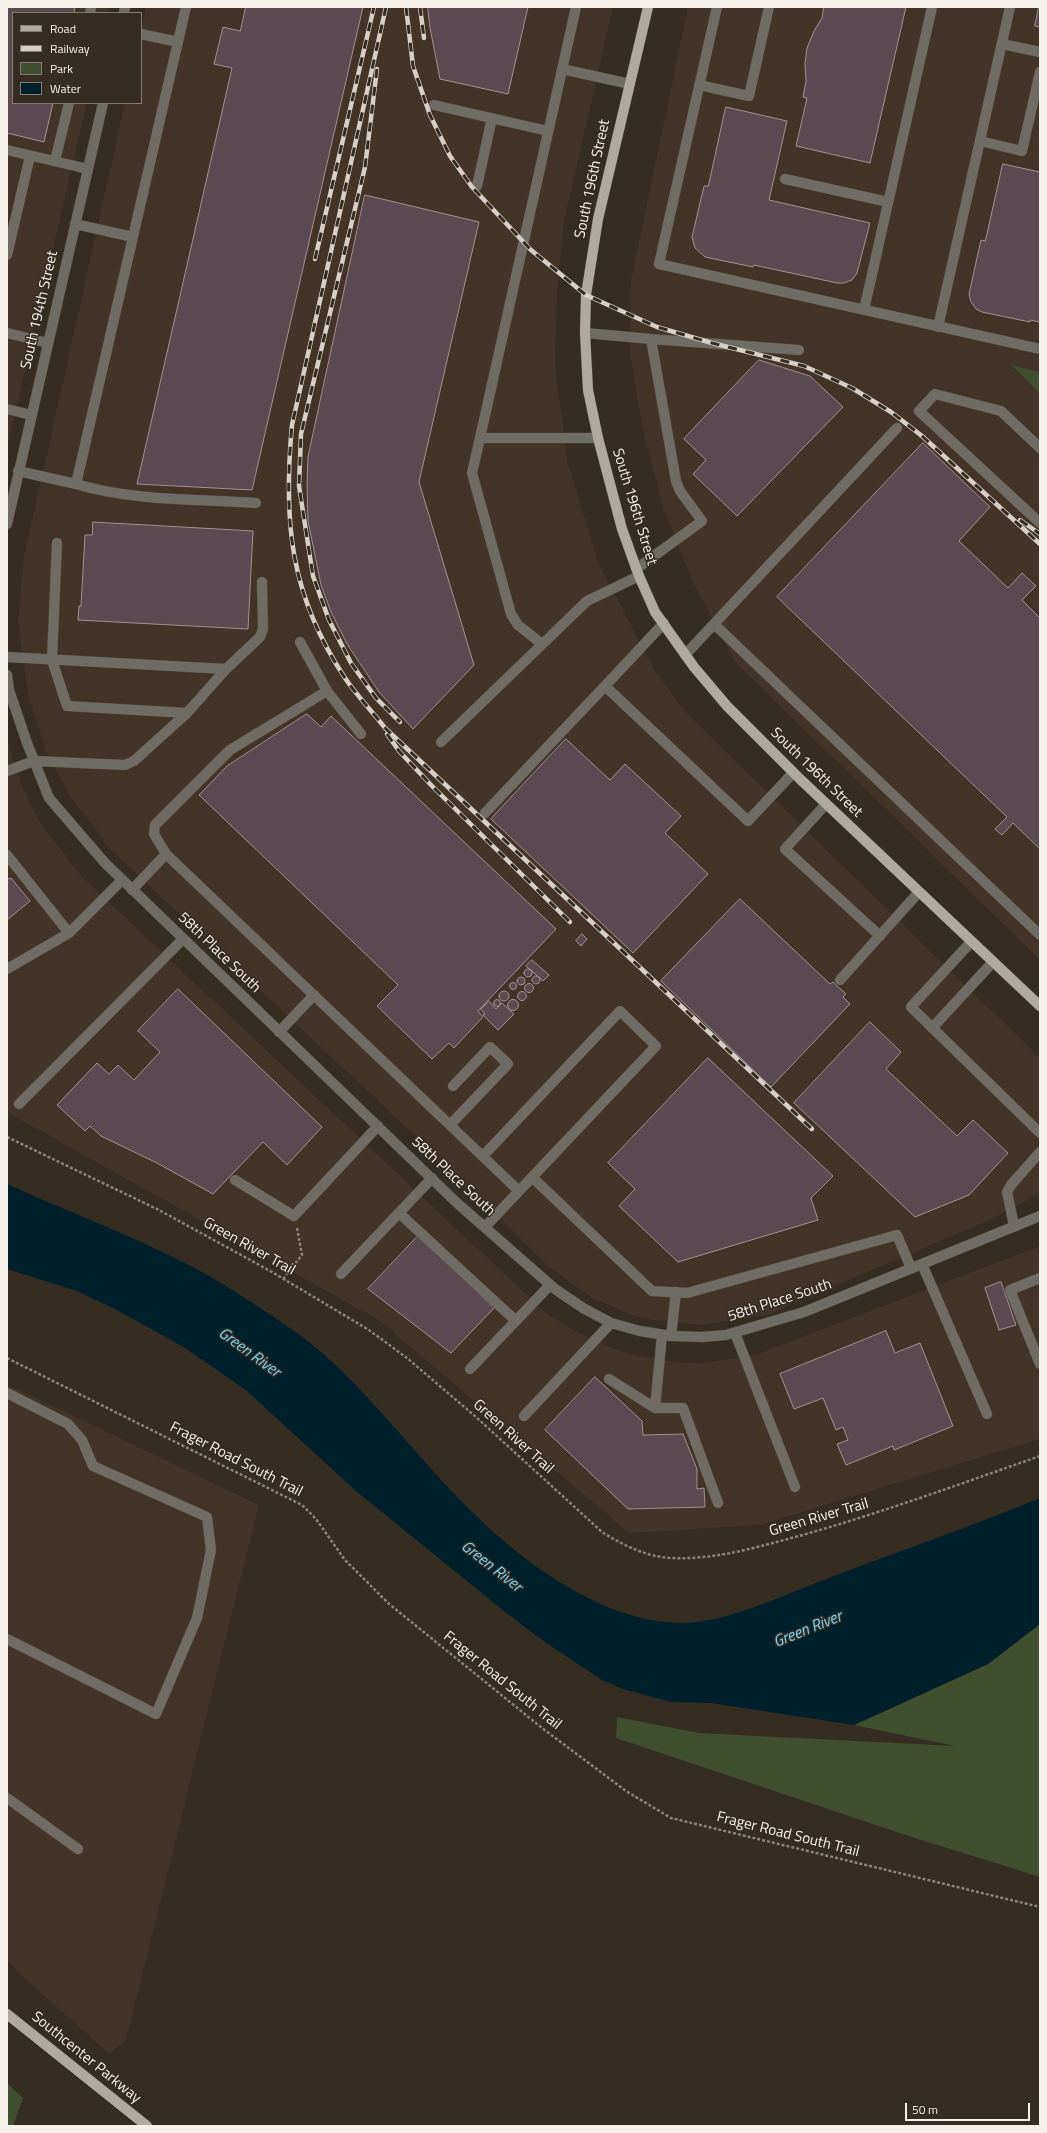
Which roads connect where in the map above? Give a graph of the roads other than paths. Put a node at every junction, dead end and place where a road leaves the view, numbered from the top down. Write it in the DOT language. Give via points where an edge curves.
graph roads {
  1 [pos="186,7"];
  2 [pos="576,7"];
  3 [pos="648,7"];
  4 [pos="717,7"];
  5 [pos="769,7"];
  6 [pos="932,7"];
  7 [pos="1010,7"];
  8 [pos="142,34"];
  9 [pos="178,42"];
  10 [pos="1002,44"];
  11 [pos="1040,52"];
  12 [pos="562,69"];
  13 [pos="1040,72"];
  14 [pos="630,84"];
  15 [pos="699,85"];
  16 [pos="69,104"];
  17 [pos="103,104"];
  18 [pos="434,105"];
  19 [pos="492,118"];
  20 [pos="548,131"];
  21 [pos="980,141"];
  22 [pos="7,150"];
  23 [pos="30,156"];
  24 [pos="55,161"];
  25 [pos="88,169"];
  26 [pos="785,178"];
  27 [pos="477,186"];
  28 [pos="888,202"];
  29 [pos="75,224"];
  30 [pos="132,237"];
  31 [pos="7,255"];
  32 [pos="864,310"];
  33 [pos="938,327"];
  34 [pos="7,333"];
  35 [pos="585,333"];
  36 [pos="651,339"];
  37 [pos="48,343"];
  38 [pos="1040,349"];
  39 [pos="799,350"];
  40 [pos="7,409"];
  41 [pos="31,415"];
  42 [pos="897,428"];
  43 [pos="480,438"];
  44 [pos="598,438"];
  45 [pos="1040,448"];
  46 [pos="18,471"];
  47 [pos="76,484"];
  48 [pos="256,503"];
  49 [pos="1040,523"];
  50 [pos="7,524"];
  51 [pos="57,543"];
  52 [pos="637,573"];
  53 [pos="262,582"];
  54 [pos="664,623"];
  55 [pos="714,624"];
  56 [pos="300,642"];
  57 [pos="542,644"];
  58 [pos="685,655"];
  59 [pos="7,657"];
  60 [pos="52,660"];
  61 [pos="226,669"];
  62 [pos="7,675"];
  63 [pos="605,686"];
  64 [pos="327,691"];
  65 [pos="187,713"];
  66 [pos="360,734"];
  67 [pos="441,742"];
  68 [pos="34,761"];
  69 [pos="7,770"];
  70 [pos="793,773"];
  71 [pos="826,804"];
  72 [pos="485,813"];
  73 [pos="166,854"];
  74 [pos="7,855"];
  75 [pos="122,880"];
  76 [pos="132,890"];
  77 [pos="920,892"];
  78 [pos="70,933"];
  79 [pos="1040,935"];
  80 [pos="880,936"];
  81 [pos="183,939"];
  82 [pos="971,942"];
  83 [pos="993,962"];
  84 [pos="7,970"];
  85 [pos="840,980"];
  86 [pos="314,995"];
  87 [pos="1040,1006"];
  88 [pos="932,1028"];
  89 [pos="279,1032"];
  90 [pos="453,1086"];
  91 [pos="19,1104"];
  92 [pos="450,1125"];
  93 [pos="378,1126"];
  94 [pos="1040,1133"];
  95 [pos="1040,1152"];
  96 [pos="482,1156"];
  97 [pos="532,1177"];
  98 [pos="432,1178"];
  99 [pos="235,1180"];
  100 [pos="519,1191"];
  101 [pos="399,1213"];
  102 [pos="1040,1216"];
  103 [pos="1014,1226"];
  104 [pos="485,1227"];
  105 [pos="922,1264"];
  106 [pos="911,1268"];
  107 [pos="341,1274"];
  108 [pos="1040,1278"];
  109 [pos="550,1285"];
  110 [pos="676,1292"];
  111 [pos="516,1321"];
  112 [pos="611,1323"];
  113 [pos="735,1333"];
  114 [pos="667,1336"];
  115 [pos="1040,1364"];
  116 [pos="470,1369"];
  117 [pos="609,1379"];
  118 [pos="7,1393"];
  119 [pos="655,1408"];
  120 [pos="987,1414"];
  121 [pos="524,1416"];
  122 [pos="795,1487"];
  123 [pos="718,1503"];
  124 [pos="7,1638"];
  125 [pos="7,1798"];
  126 [pos="78,1849"];
  127 [pos="7,2014"];
  128 [pos="147,2126"];
  1 -- 9 [label="street"];
  2 -- 12 [label="street"];
  3 -- 14 [label="main road, South 196th Street"];
  4 -- 15 [label="street"];
  5 -- 15 [label="street" via="749,96"];
  6 -- 28 [label="street"];
  7 -- 10 [label="street"];
  8 -- 9 [label="street"];
  9 -- 30 [label="street"];
  10 -- 11 [label="street"];
  10 -- 21 [label="street"];
  12 -- 14 [label="street"];
  12 -- 20 [label="street"];
  13 -- 21 [label="street" via="1022,151"];
  14 -- 35 [label="main road, South 196th Street" via="598,219 586,296"];
  15 -- 32 [label="street" via="659,264"];
  16 -- 24 [label="street"];
  17 -- 25 [label="street, South 194th Street"];
  18 -- 19 [label="street"];
  19 -- 20 [label="street"];
  19 -- 27 [label="street"];
  20 -- 43 [label="street"];
  21 -- 33 [label="street"];
  22 -- 23 [label="street"];
  23 -- 24 [label="street"];
  23 -- 31 [label="street"];
  24 -- 25 [label="street"];
  25 -- 29 [label="street, South 194th Street"];
  26 -- 28 [label="street"];
  28 -- 32 [label="street"];
  29 -- 30 [label="street"];
  29 -- 37 [label="street, South 194th Street"];
  30 -- 47 [label="street"];
  32 -- 33 [label="street"];
  33 -- 38 [label="street"];
  34 -- 37 [label="street"];
  35 -- 36 [label="street"];
  35 -- 44 [label="main road, South 196th Street" via="588,390"];
  36 -- 39 [label="street"];
  36 -- 52 [label="street" via="676,481 680,491 702,521"];
  37 -- 41 [label="street, South 194th Street"];
  40 -- 41 [label="street"];
  41 -- 46 [label="street, South 194th Street"];
  42 -- 55 [label="street"];
  43 -- 44 [label="street"];
  43 -- 57 [label="street" via="472,473 511,614 518,625"];
  44 -- 52 [label="main road, South 196th Street" via="622,529"];
  45 -- 49 [label="street" via="1001,411 935,394 919,411"];
  46 -- 47 [label="street"];
  46 -- 50 [label="street, South 194th Street"];
  47 -- 48 [label="street" via="125,494"];
  51 -- 60 [label="street"];
  52 -- 54 [label="main road, South 196th Street" via="655,612"];
  52 -- 57 [label="street" via="587,601"];
  53 -- 61 [label="street" via="263,629 260,637"];
  54 -- 58 [label="main road, South 196th Street"];
  54 -- 63 [label="street"];
  55 -- 58 [label="street"];
  55 -- 79 [label="street"];
  56 -- 64 [label="street"];
  57 -- 67 [label="street"];
  58 -- 70 [label="main road, South 196th Street" via="727,706"];
  59 -- 60 [label="street"];
  60 -- 61 [label="street"];
  60 -- 65 [label="street" via="67,706"];
  61 -- 65 [label="street"];
  62 -- 68 [label="street, 58th Place South" via="9,690"];
  63 -- 70 [label="street" via="748,821"];
  63 -- 72 [label="street"];
  64 -- 66 [label="street"];
  64 -- 73 [label="street" via="230,750 155,825 154,834"];
  65 -- 68 [label="street" via="134,761 125,765"];
  68 -- 69 [label="street"];
  68 -- 75 [label="street, 58th Place South" via="49,798"];
  70 -- 71 [label="main road, South 196th Street"];
  71 -- 77 [label="main road, South 196th Street"];
  71 -- 80 [label="street" via="785,849"];
  73 -- 76 [label="street"];
  73 -- 86 [label="street"];
  74 -- 78 [label="street"];
  75 -- 76 [label="street, 58th Place South"];
  75 -- 78 [label="street"];
  76 -- 81 [label="street, 58th Place South"];
  77 -- 80 [label="street"];
  77 -- 82 [label="main road, South 196th Street"];
  78 -- 84 [label="street"];
  80 -- 85 [label="street"];
  81 -- 89 [label="street, 58th Place South"];
  81 -- 91 [label="street"];
  82 -- 83 [label="main road, South 196th Street"];
  82 -- 88 [label="street" via="911,1007"];
  83 -- 87 [label="main road, South 196th Street"];
  83 -- 88 [label="street"];
  86 -- 89 [label="street"];
  86 -- 92 [label="street"];
  88 -- 94 [label="street"];
  89 -- 93 [label="street, 58th Place South"];
  90 -- 92 [label="street" via="490,1047 508,1064"];
  92 -- 96 [label="street"];
  93 -- 98 [label="street, 58th Place South"];
  93 -- 99 [label="street" via="294,1216"];
  95 -- 103 [label="street" via="1007,1192"];
  96 -- 97 [label="street" via="620,1011 656,1046"];
  96 -- 100 [label="street"];
  97 -- 100 [label="street"];
  97 -- 110 [label="street" via="652,1291"];
  98 -- 101 [label="street"];
  98 -- 104 [label="street, 58th Place South"];
  100 -- 104 [label="street"];
  101 -- 107 [label="street"];
  101 -- 111 [label="street"];
  102 -- 103 [label="street, 58th Place South"];
  103 -- 105 [label="street, 58th Place South"];
  104 -- 109 [label="street, 58th Place South"];
  105 -- 106 [label="street, 58th Place South"];
  105 -- 120 [label="street"];
  106 -- 110 [label="street" via="897,1236 688,1293"];
  106 -- 113 [label="street, 58th Place South" via="804,1312"];
  108 -- 115 [label="street" via="1010,1290"];
  109 -- 111 [label="street"];
  109 -- 112 [label="street, 58th Place South" via="583,1308"];
  110 -- 114 [label="street"];
  111 -- 116 [label="street"];
  112 -- 114 [label="street, 58th Place South"];
  112 -- 121 [label="street"];
  113 -- 114 [label="street, 58th Place South" via="702,1337"];
  113 -- 122 [label="street"];
  114 -- 119 [label="street"];
  117 -- 119 [label="street"];
  118 -- 124 [label="street" via="68,1424 82,1440 93,1466 207,1517 211,1550 197,1618 156,1714"];
  119 -- 123 [label="street" via="683,1408"];
  125 -- 126 [label="street"];
  127 -- 128 [label="main road, Southcenter Parkway"];
}
